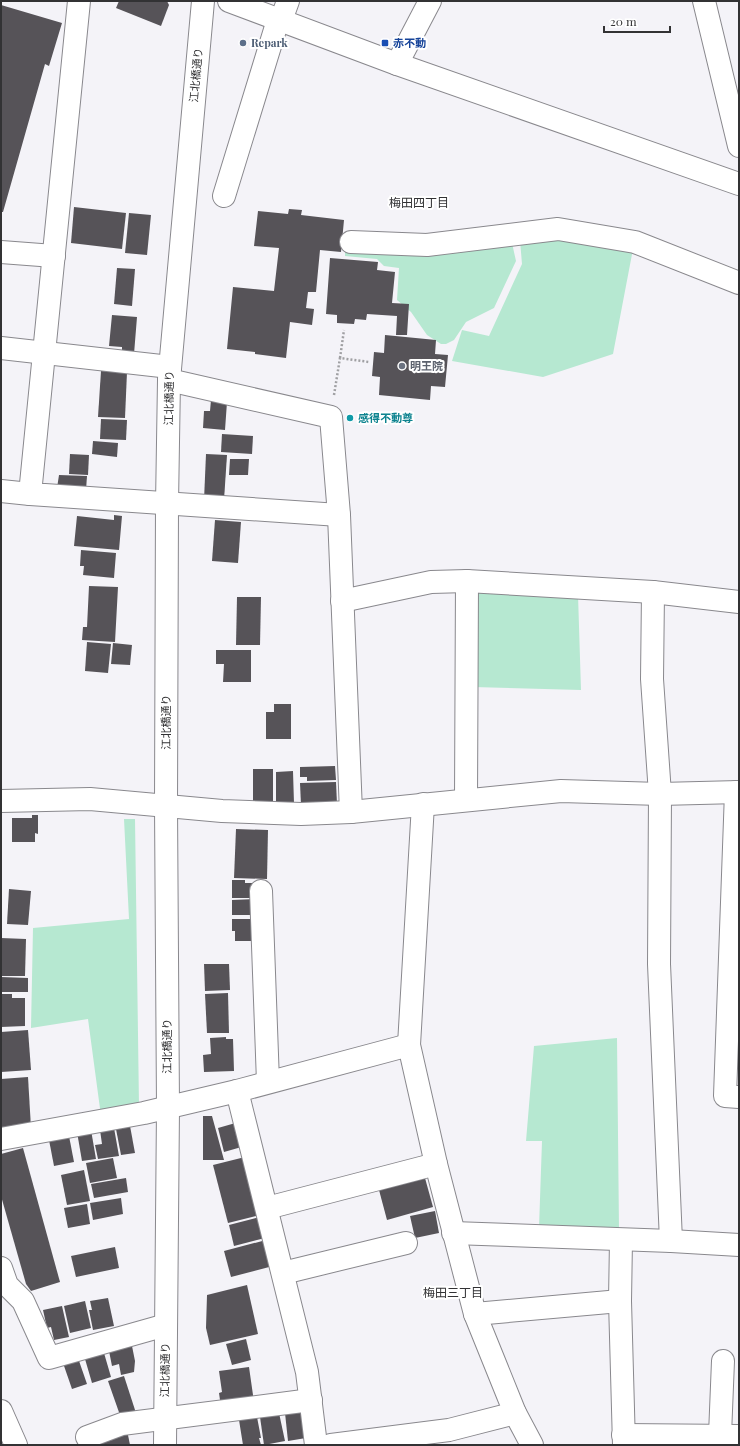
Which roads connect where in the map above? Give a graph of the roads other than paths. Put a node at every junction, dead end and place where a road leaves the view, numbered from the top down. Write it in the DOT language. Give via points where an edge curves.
graph roads {
  1 [pos="79,1"];
  2 [pos="203,1"];
  3 [pos="230,1"];
  4 [pos="430,1"];
  5 [pos="704,1"];
  6 [pos="283,10"];
  7 [pos="397,64"];
  8 [pos="731,77"];
  9 [pos="739,146"];
  10 [pos="739,184"];
  11 [pos="224,196"];
  12 [pos="351,242"];
  13 [pos="1,252"];
  14 [pos="54,256"];
  15 [pos="739,283"];
  16 [pos="1,348"];
  17 [pos="45,352"];
  18 [pos="169,373"];
  19 [pos="1,492"];
  20 [pos="30,494"];
  21 [pos="167,504"];
  22 [pos="339,515"];
  23 [pos="467,581"];
  24 [pos="653,592"];
  25 [pos="342,601"];
  26 [pos="739,602"];
  27 [pos="738,792"];
  28 [pos="660,794"];
  29 [pos="466,800"];
  30 [pos="1,801"];
  31 [pos="423,804"];
  32 [pos="166,806"];
  33 [pos="351,812"];
  34 [pos="261,890"];
  35 [pos="409,1045"];
  36 [pos="268,1082"];
  37 [pos="237,1091"];
  38 [pos="739,1097"];
  39 [pos="168,1108"];
  40 [pos="1,1139"];
  41 [pos="436,1164"];
  42 [pos="267,1208"];
  43 [pos="454,1233"];
  44 [pos="621,1240"];
  45 [pos="671,1241"];
  46 [pos="406,1243"];
  47 [pos="739,1245"];
  48 [pos="1,1268"];
  49 [pos="283,1273"];
  50 [pos="620,1301"];
  51 [pos="474,1314"];
  52 [pos="166,1324"];
  53 [pos="723,1361"];
  54 [pos="311,1400"];
  55 [pos="1,1411"];
  56 [pos="515,1413"];
  57 [pos="165,1420"];
  58 [pos="729,1436"];
  59 [pos="87,1437"];
  60 [pos="450,1438"];
  61 [pos="624,1440"];
  62 [pos="16,1445"];
  63 [pos="165,1445"];
  64 [pos="316,1445"];
  65 [pos="332,1445"];
  66 [pos="532,1445"];
  1 -- 14 [label="street"];
  2 -- 18 [label="street, 江北橋通り"];
  3 -- 6 [label="street"];
  4 -- 7 [label="street"];
  5 -- 8 [label="street"];
  6 -- 7 [label="street"];
  6 -- 11 [label="street"];
  7 -- 10 [label="street"];
  8 -- 9 [label="street"];
  12 -- 15 [label="street" via="427,245 558,229 635,242"];
  13 -- 14 [label="street"];
  14 -- 17 [label="street"];
  16 -- 17 [label="street"];
  17 -- 18 [label="street"];
  17 -- 20 [label="street"];
  18 -- 21 [label="street, 江北橋通り"];
  18 -- 22 [label="street" via="331,417"];
  19 -- 20 [label="street"];
  20 -- 21 [label="street"];
  21 -- 22 [label="street"];
  21 -- 32 [label="street, 江北橋通り"];
  22 -- 25 [label="street"];
  23 -- 24 [label="street"];
  23 -- 25 [label="street" via="431,582"];
  23 -- 29 [label="street"];
  24 -- 26 [label="street"];
  24 -- 28 [label="street" via="652,679"];
  25 -- 33 [label="street"];
  27 -- 28 [label="street"];
  27 -- 38 [label="street" via="725,1096"];
  28 -- 29 [label="street" via="561,791"];
  28 -- 45 [label="street" via="659,964"];
  29 -- 31 [label="street"];
  30 -- 32 [label="street" via="90,799"];
  31 -- 33 [label="street"];
  31 -- 35 [label="street"];
  32 -- 33 [label="street" via="301,814"];
  32 -- 39 [label="street, 江北橋通り"];
  34 -- 36 [label="street"];
  35 -- 36 [label="street"];
  35 -- 41 [label="street"];
  36 -- 37 [label="street"];
  37 -- 39 [label="street"];
  37 -- 42 [label="street"];
  39 -- 40 [label="street"];
  39 -- 52 [label="street, 江北橋通り"];
  41 -- 42 [label="street"];
  41 -- 43 [label="street"];
  42 -- 49 [label="street"];
  43 -- 44 [label="street"];
  43 -- 51 [label="street"];
  44 -- 45 [label="street"];
  44 -- 50 [label="street"];
  45 -- 47 [label="street"];
  46 -- 49 [label="street"];
  48 -- 52 [label="street" via="7,1285 23,1301 49,1358"];
  49 -- 54 [label="street" via="308,1372"];
  50 -- 51 [label="street"];
  50 -- 61 [label="street"];
  51 -- 56 [label="street"];
  52 -- 57 [label="street, 江北橋通り"];
  53 -- 58 [label="street"];
  54 -- 57 [label="street"];
  54 -- 64 [label="street"];
  55 -- 62 [label="street"];
  56 -- 60 [label="street"];
  56 -- 66 [label="street"];
  57 -- 59 [label="street" via="122,1424"];
  57 -- 63 [label="street, 江北橋通り"];
  58 -- 61 [label="street"];
  60 -- 65 [label="street"];
}
